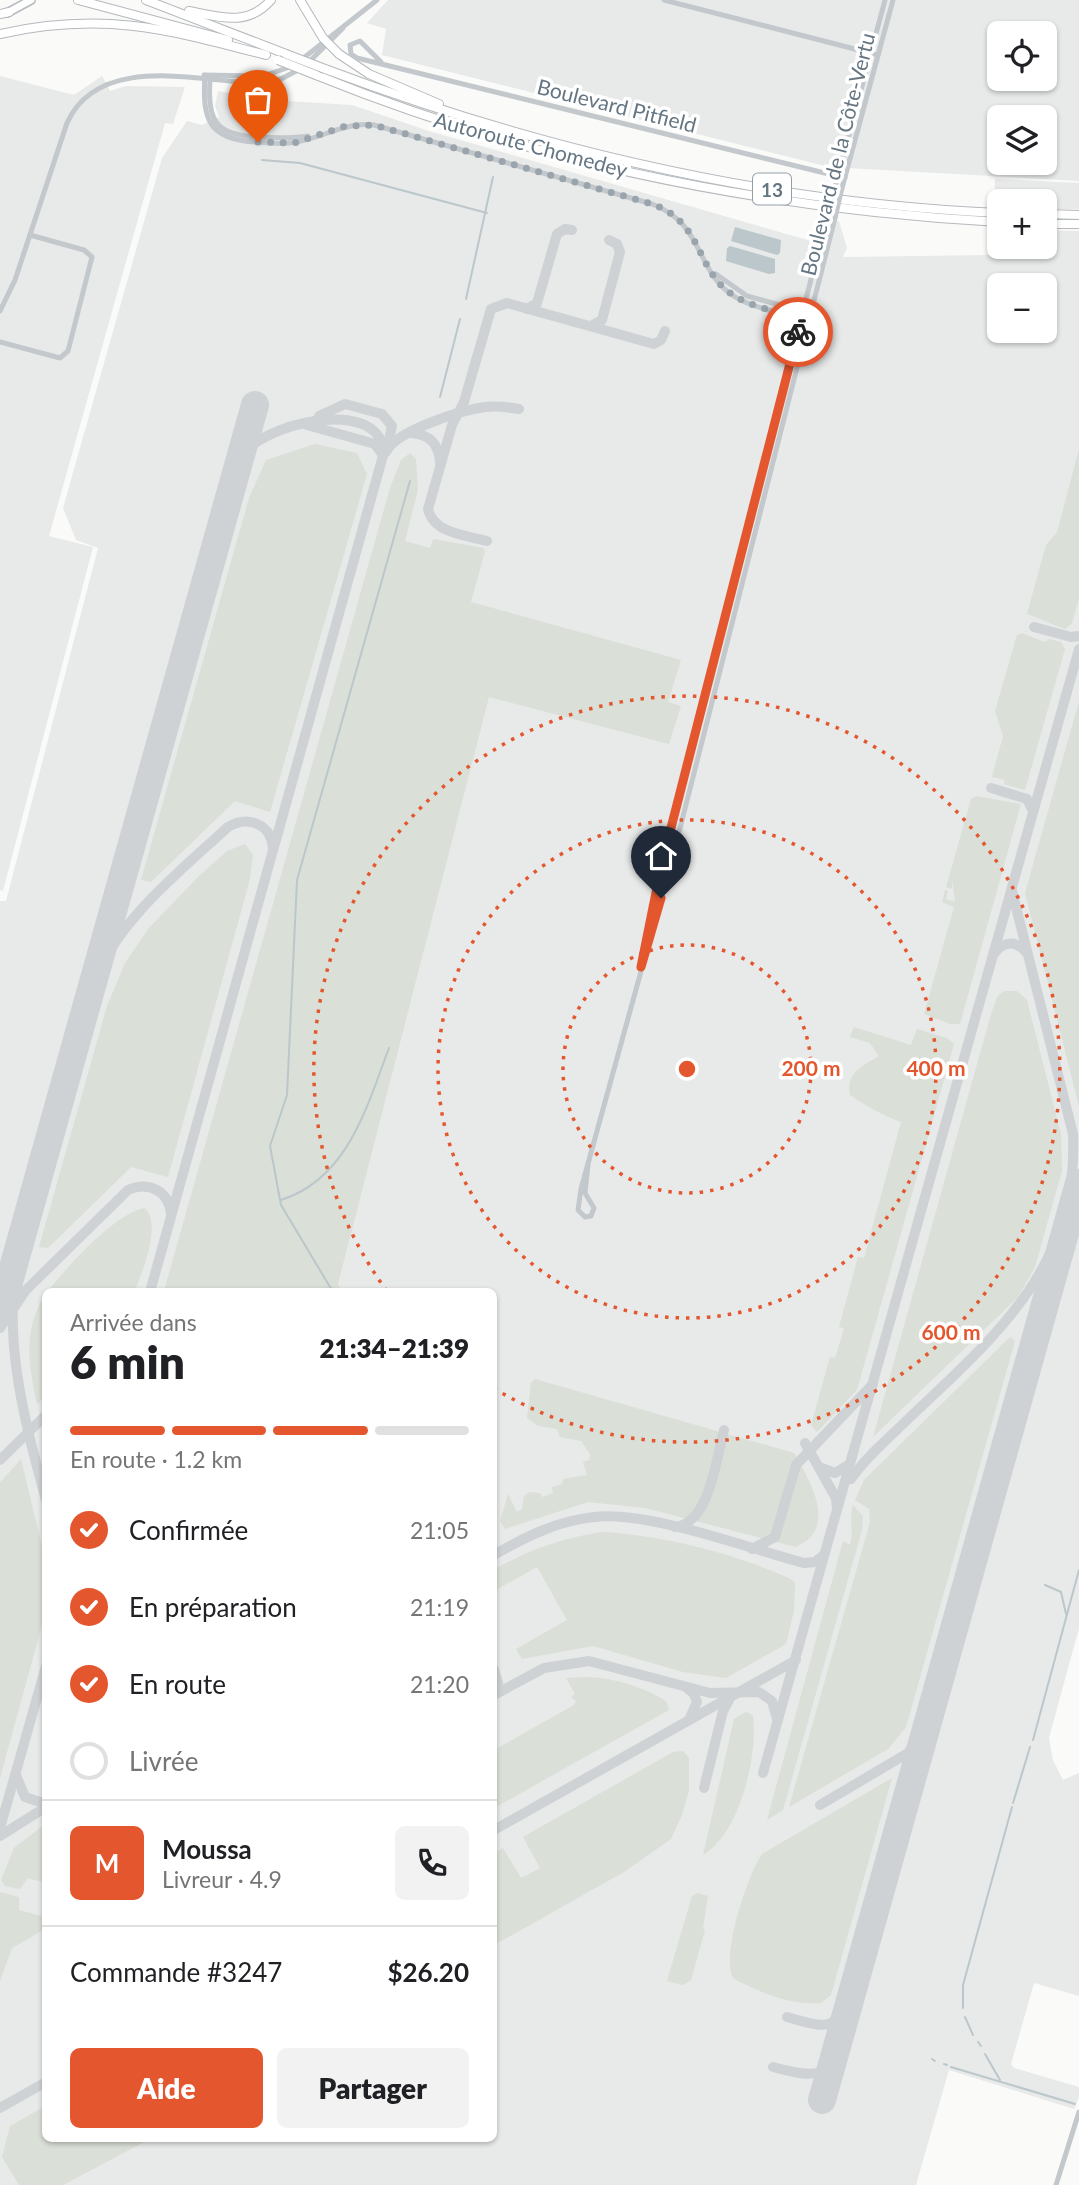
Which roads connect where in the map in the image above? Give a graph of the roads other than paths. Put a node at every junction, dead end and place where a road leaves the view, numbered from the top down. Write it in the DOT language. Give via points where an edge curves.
graph roads {
  1 [pos="31,0"];
  2 [pos="78,0"];
  3 [pos="146,0"];
  4 [pos="271,0"];
  5 [pos="302,0"];
  6 [pos="377,0"];
  7 [pos="664,0"];
  8 [pos="885,0"];
  9 [pos="893,0"];
  10 [pos="162,5"];
  11 [pos="3,14"];
  12 [pos="0,34"];
  13 [pos="874,54"];
  14 [pos="266,55"];
  15 [pos="381,62"];
  16 [pos="208,78"];
  17 [pos="474,120"];
  18 [pos="841,177"];
  19 [pos="987,211"];
  20 [pos="1057,214"];
  21 [pos="1079,215"];
  22 [pos="987,221"];
  23 [pos="1057,224"];
  24 [pos="1079,225"];
  25 [pos="30,235"];
  26 [pos="0,311"];
  27 [pos="803,315"];
  28 [pos="811,317"];
  29 [pos="0,342"];
  30 [pos="641,967"];
  31 [pos="588,1165"];
  32 [pos="1079,2112"];
  33 [pos="1056,2185"];
  1 -- 11 [label="main road"];
  2 -- 14 [label="highway, Autoroute Chomedey / 13" via="186,26"];
  3 -- 10 [label="highway, Autoroute Chomedey / 13"];
  4 -- 10 [label="highway" via="252,15 234,19"];
  5 -- 17 [label="highway, bridge" via="323,38 339,54 369,74"];
  6 -- 16 [label="street" via="282,72"];
  7 -- 13 [label="street"];
  8 -- 13 [label="street, Boulevard de la Côte-Vertu"];
  9 -- 13 [label="street, Boulevard de la Côte-Vertu"];
  10 -- 17 [label="highway, Autoroute Chomedey / 13, bridge" via="325,69"];
  12 -- 14 [label="highway" via="85,23 134,24"];
  13 -- 18 [label="street, Boulevard de la Côte-Vertu"];
  14 -- 22 [label="highway, Autoroute Chomedey / 13, bridge" via="465,127 650,176 843,208"];
  15 -- 15 [label="street, Boulevard Pitfield" via="360,41 350,45 355,57"];
  15 -- 18 [label="street, Boulevard Pitfield"];
  16 -- 25 [label="street" via="125,78 82,100 66,124"];
  16 -- 27 [label="street" via="207,117 229,138 289,143 349,125 377,126 652,204 684,225 720,284 738,298"];
  17 -- 19 [label="highway, Autoroute Chomedey / 13" via="585,151 736,183 892,205"];
  18 -- 27 [label="street, Boulevard de la Côte-Vertu, bridge"];
  18 -- 28 [label="street, Boulevard de la Côte-Vertu, bridge"];
  20 -- 21 [label="highway"];
  23 -- 24 [label="highway"];
  25 -- 26 [label="street"];
  25 -- 29 [label="street" via="84,250 92,257 68,351 61,358"];
  27 -- 28 [label="street"];
  27 -- 30 [label="street, Boulevard de la Côte-Vertu" via="662,863"];
  28 -- 30 [label="street, Boulevard de la Côte-Vertu"];
  30 -- 31 [label="street, Boulevard de la Côte-Vertu"];
  31 -- 31 [label="street, Boulevard de la Côte-Vertu" via="578,1210 585,1217 591,1216 594,1208 585,1193"];
  32 -- 33 [label="street"];
}
